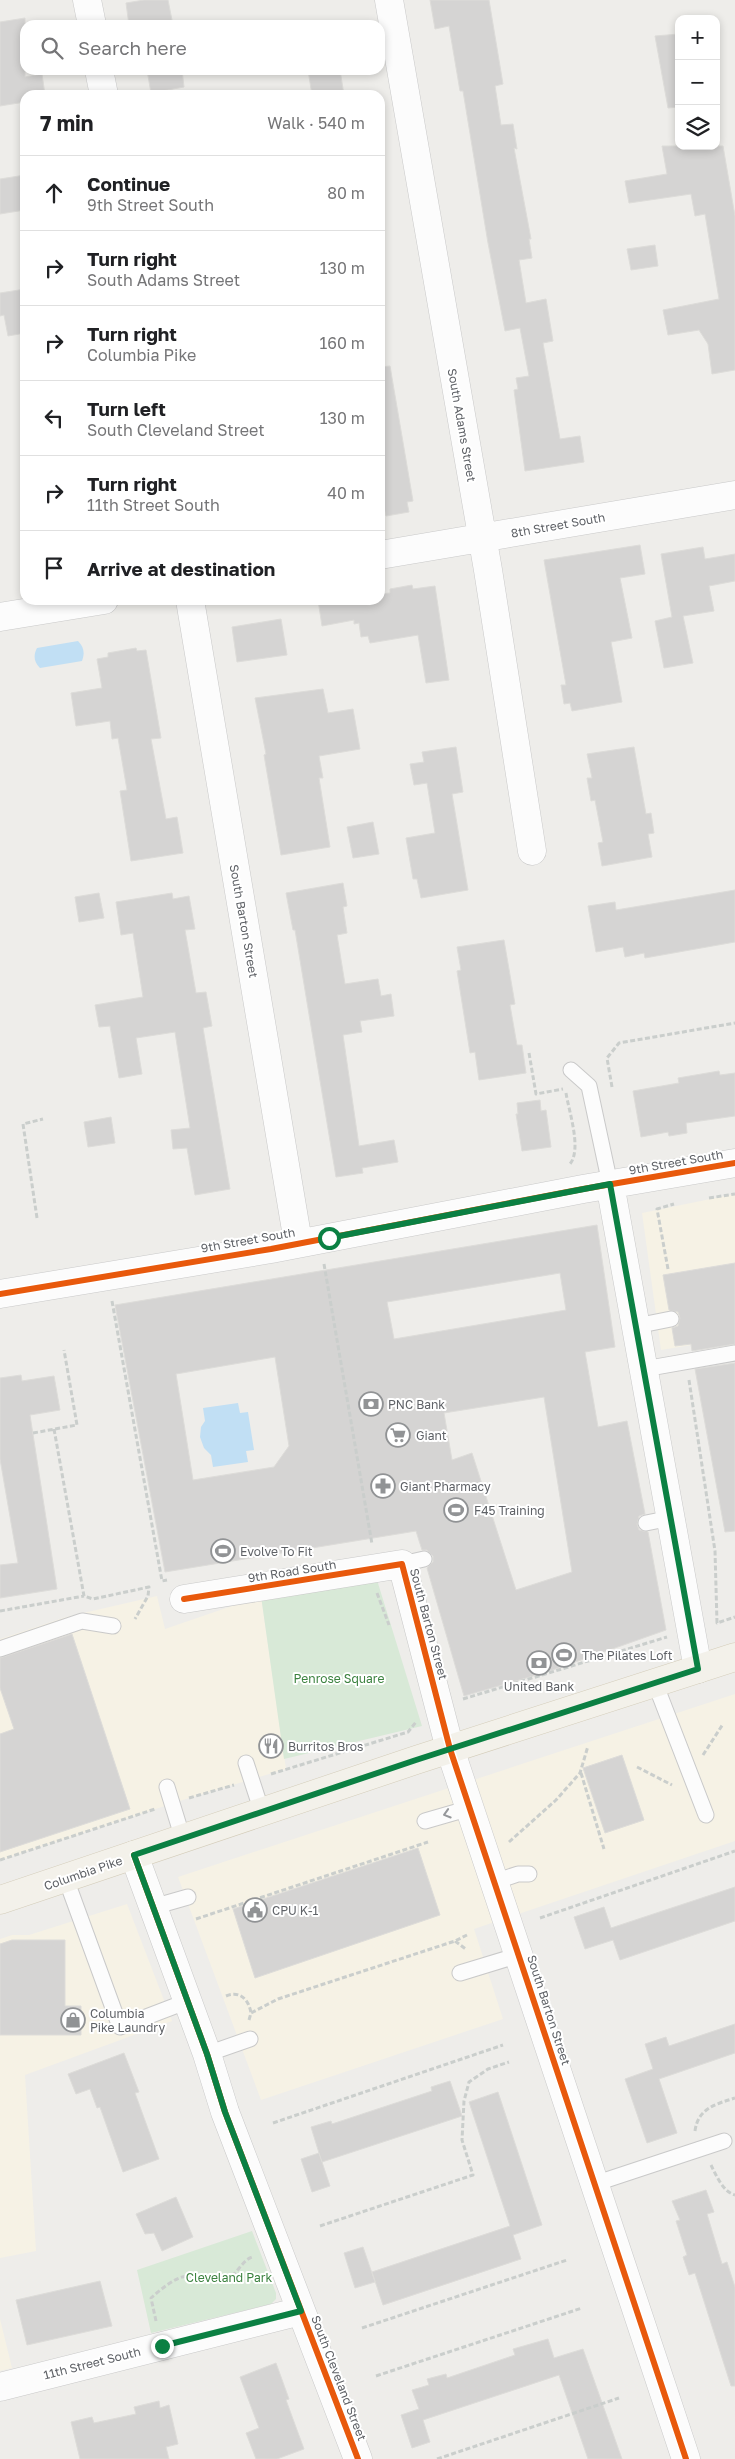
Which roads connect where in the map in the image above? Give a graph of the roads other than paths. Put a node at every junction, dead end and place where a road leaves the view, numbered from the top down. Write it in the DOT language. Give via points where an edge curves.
graph roads {
  1 [pos="87,0"];
  2 [pos="389,0"];
  3 [pos="91,20"];
  4 [pos="100,75"];
  5 [pos="103,90"];
  6 [pos="735,495"];
  7 [pos="482,538"];
  8 [pos="385,553"];
  9 [pos="75,605"];
  10 [pos="191,605"];
  11 [pos="0,618"];
  12 [pos="532,851"];
  13 [pos="571,1070"];
  14 [pos="735,1163"];
  15 [pos="610,1184"];
  16 [pos="298,1242"];
  17 [pos="0,1294"];
  18 [pos="670,1319"];
  19 [pos="636,1326"];
  20 [pos="735,1353"];
  21 [pos="644,1369"];
  22 [pos="394,1570"];
  23 [pos="181,1589"];
  24 [pos="114,1626"];
  25 [pos="0,1649"];
  26 [pos="735,1657"];
  27 [pos="698,1669"];
  28 [pos="655,1683"];
  29 [pos="450,1749"];
  30 [pos="246,1763"];
  31 [pos="167,1787"];
  32 [pos="470,1808"];
  33 [pos="262,1812"];
  34 [pos="706,1815"];
  35 [pos="425,1821"];
  36 [pos="184,1839"];
  37 [pos="134,1855"];
  38 [pos="529,1874"];
  39 [pos="66,1878"];
  40 [pos="494,1882"];
  41 [pos="188,1897"];
  42 [pos="0,1900"];
  43 [pos="153,1907"];
  44 [pos="519,1955"];
  45 [pos="460,1972"];
  46 [pos="188,2001"];
  47 [pos="249,2033"];
  48 [pos="207,2054"];
  49 [pos="724,2141"];
  50 [pos="594,2184"];
  51 [pos="301,2311"];
  52 [pos="0,2387"];
  53 [pos="358,2459"];
  54 [pos="686,2459"];
  1 -- 3 [label="street"];
  2 -- 7 [label="street, South Adams Street"];
  4 -- 5 [label="street"];
  6 -- 7 [label="street, 8th Street South"];
  7 -- 8 [label="street, 8th Street South"];
  7 -- 12 [label="street, South Adams Street"];
  9 -- 11 [label="street"];
  10 -- 16 [label="street, South Barton Street"];
  13 -- 15 [label="lane" via="589,1086"];
  14 -- 15 [label="street, 9th Street South"];
  15 -- 16 [label="street, 9th Street South"];
  15 -- 19 [label="street"];
  16 -- 17 [label="street, 9th Street South"];
  18 -- 19 [label="lane"];
  19 -- 21 [label="street"];
  20 -- 21 [label="lane"];
  21 -- 27 [label="street" via="658,1520"];
  22 -- 23 [label="street, 9th Road South"];
  22 -- 29 [label="street, South Barton Street"];
  24 -- 25 [label="lane" via="82,1621"];
  26 -- 27 [label="main road, Columbia Pike"];
  27 -- 28 [label="main road, Columbia Pike"];
  28 -- 29 [label="main road, Columbia Pike"];
  28 -- 34 [label="lane"];
  29 -- 32 [label="street, South Barton Street"];
  29 -- 33 [label="main road, Columbia Pike"];
  30 -- 33 [label="lane"];
  31 -- 36 [label="lane"];
  32 -- 35 [label="lane, one-way"];
  32 -- 40 [label="street, South Barton Street"];
  33 -- 36 [label="main road, Columbia Pike"];
  36 -- 37 [label="main road, Columbia Pike"];
  37 -- 39 [label="main road, Columbia Pike"];
  37 -- 43 [label="street, South Cleveland Street"];
  38 -- 40 [label="lane"];
  39 -- 42 [label="main road, Columbia Pike"];
  39 -- 46 [label="lane" via="120,2027"];
  40 -- 44 [label="street, South Barton Street"];
  41 -- 43 [label="lane"];
  43 -- 46 [label="street, South Cleveland Street"];
  44 -- 45 [label="lane"];
  44 -- 50 [label="street, South Barton Street"];
  46 -- 48 [label="street, South Cleveland Street"];
  47 -- 48 [label="lane"];
  48 -- 51 [label="street, South Cleveland Street" via="225,2112"];
  49 -- 50 [label="lane"];
  50 -- 54 [label="street, South Barton Street"];
  51 -- 52 [label="street, 11th Street South"];
  51 -- 53 [label="street, South Cleveland Street"];
}
